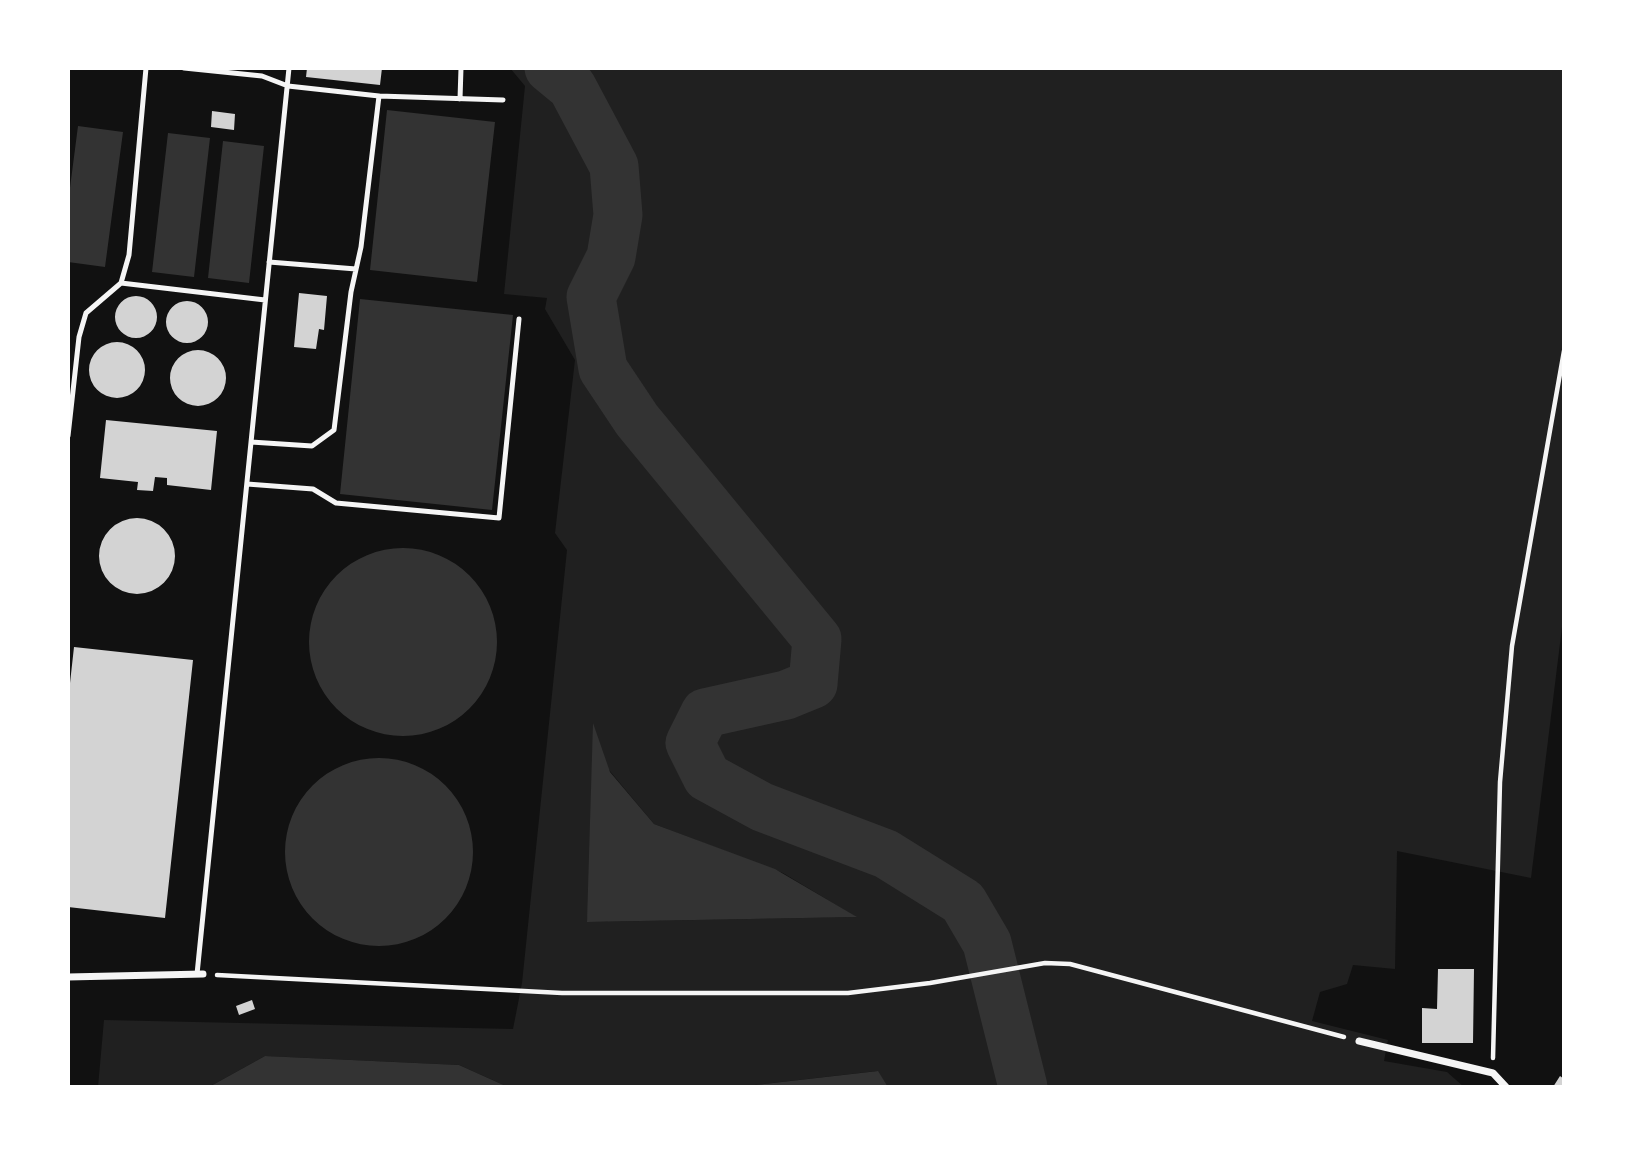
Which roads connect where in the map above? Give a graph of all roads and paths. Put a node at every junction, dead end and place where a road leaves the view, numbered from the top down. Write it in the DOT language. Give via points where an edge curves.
graph roads {
  1 [pos="146,68"];
  2 [pos="184,68"];
  3 [pos="289,68"];
  4 [pos="461,68"];
  5 [pos="288,86"];
  6 [pos="379,96"];
  7 [pos="460,99"];
  8 [pos="503,100"];
  9 [pos="269,261"];
  10 [pos="356,269"];
  11 [pos="121,283"];
  12 [pos="265,300"];
  13 [pos="519,319"];
  14 [pos="1564,351"];
  15 [pos="68,436"];
  16 [pos="251,442"];
  17 [pos="247,484"];
  18 [pos="200,974"];
  19 [pos="68,976"];
  20 [pos="1359,1041"];
  21 [pos="1493,1073"];
  22 [pos="1506,1087"];
  1 -- 11 [label="lane" via="129,255"];
  2 -- 5 [label="lane" via="262,76"];
  3 -- 5 [label="lane"];
  4 -- 7 [label="lane"];
  5 -- 6 [label="lane"];
  5 -- 9 [label="lane"];
  6 -- 7 [label="lane"];
  6 -- 10 [label="lane"];
  7 -- 8 [label="lane"];
  9 -- 10 [label="lane"];
  9 -- 12 [label="lane"];
  10 -- 16 [label="lane" via="334,430 312,446"];
  11 -- 12 [label="lane"];
  11 -- 15 [label="lane" via="86,313"];
  12 -- 16 [label="lane"];
  13 -- 17 [label="lane" via="499,518 336,503 313,489"];
  14 -- 21 [label="path" via="1512,646 1500,782"];
  16 -- 17 [label="lane"];
  17 -- 18 [label="lane"];
  18 -- 19 [label="street"];
  18 -- 20 [label="path" via="562,993 848,993 1045,963 1070,964"];
  20 -- 21 [label="street"];
  21 -- 22 [label="street"];
}
